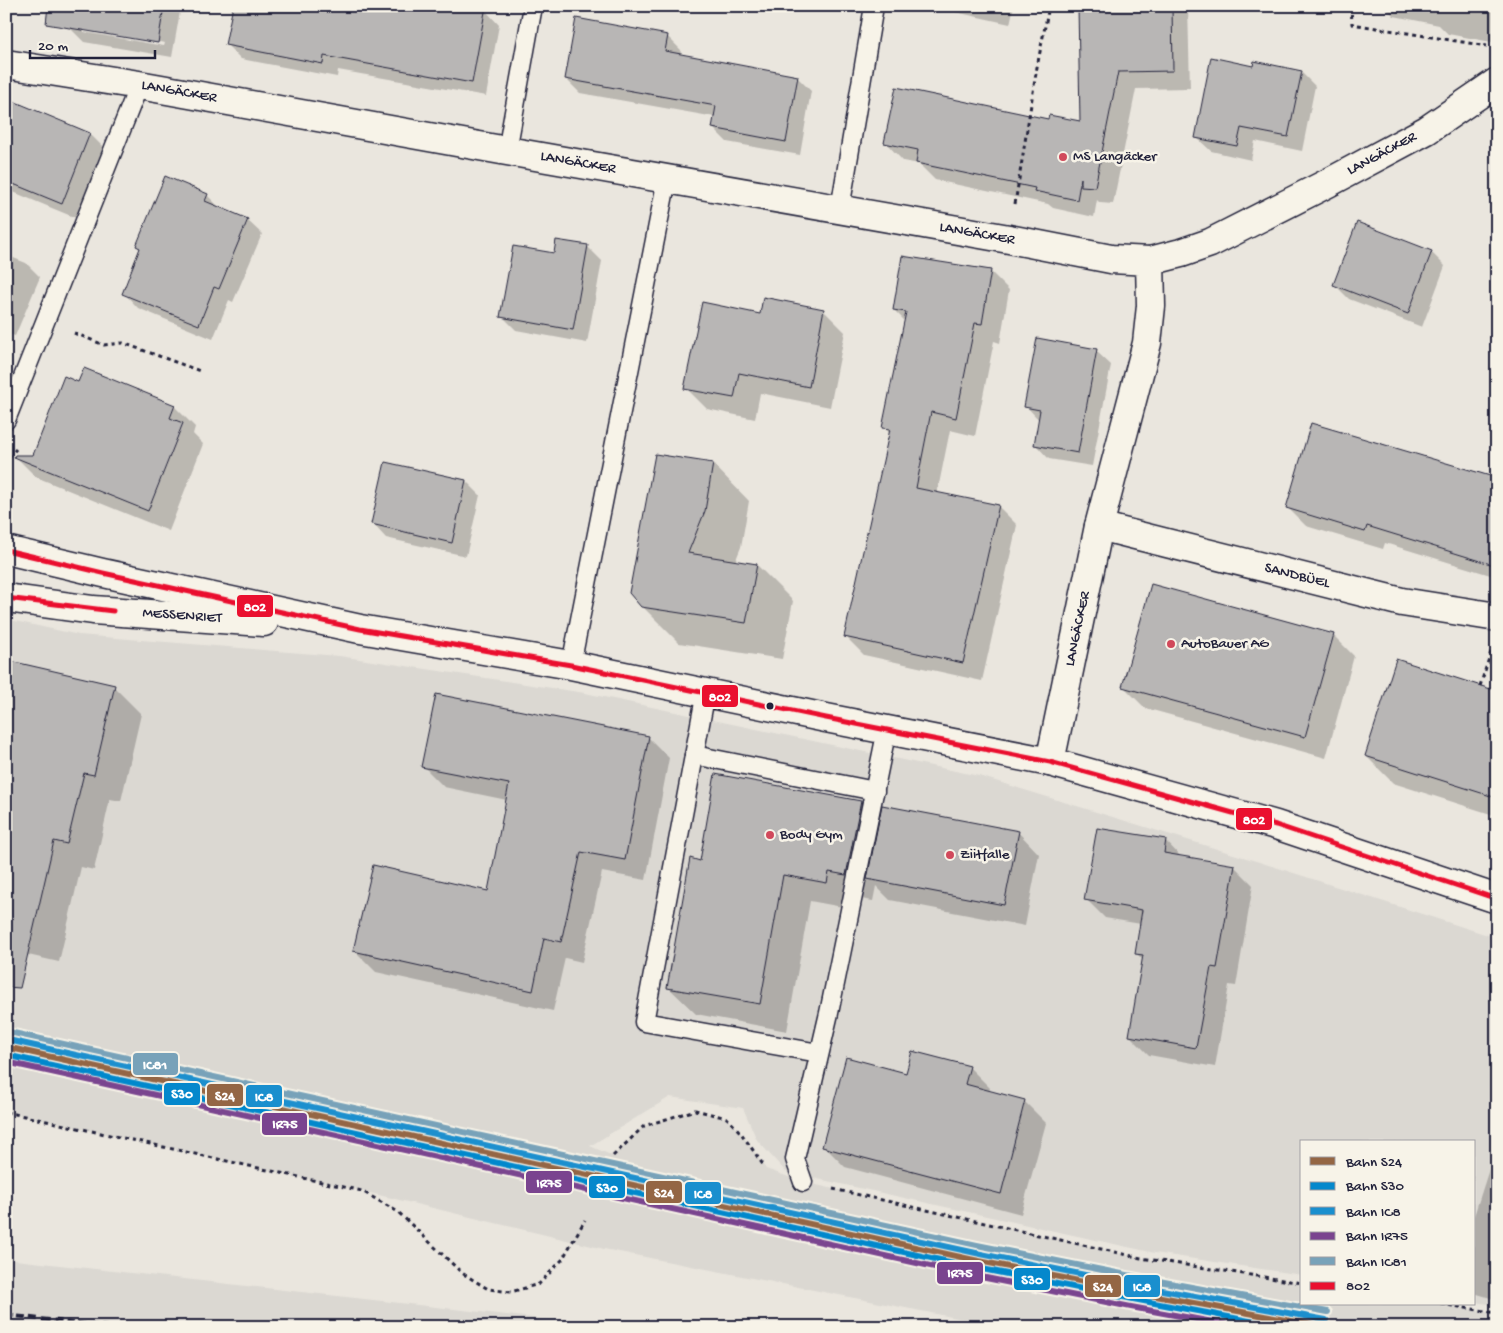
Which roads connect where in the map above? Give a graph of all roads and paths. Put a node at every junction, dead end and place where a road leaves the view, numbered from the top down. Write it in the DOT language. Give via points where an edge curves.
graph roads {
  1 [pos="533,6"];
  2 [pos="874,6"];
  3 [pos="1049,6"];
  4 [pos="1352,6"];
  5 [pos="1487,46"];
  6 [pos="6,64"];
  7 [pos="1497,82"];
  8 [pos="139,85"];
  9 [pos="507,151"];
  10 [pos="667,179"];
  11 [pos="840,209"];
  12 [pos="1009,239"];
  13 [pos="1150,261"];
  14 [pos="70,336"];
  15 [pos="200,372"];
  16 [pos="6,420"];
  17 [pos="20,443"];
  18 [pos="6,465"];
  19 [pos="1099,526"];
  20 [pos="6,550"];
  21 [pos="126,578"];
  22 [pos="6,598"];
  23 [pos="124,612"];
  24 [pos="360,629"];
  25 [pos="1495,630"];
  26 [pos="571,665"];
  27 [pos="1480,686"];
  28 [pos="706,692"];
  29 [pos="887,729"];
  30 [pos="694,755"];
  31 [pos="1050,762"];
  32 [pos="875,791"];
  33 [pos="1497,899"];
  34 [pos="819,1053"];
  35 [pos="6,1112"];
  36 [pos="614,1156"];
  37 [pos="803,1182"];
  38 [pos="585,1220"];
  39 [pos="1300,1283"];
  40 [pos="1453,1306"];
  41 [pos="1497,1313"];
  1 -- 9 [label="lane"];
  2 -- 11 [label="lane"];
  3 -- 12 [label="path"];
  4 -- 5 [label="path" via="1352,24"];
  6 -- 8 [label="street, LANGÄCKER"];
  7 -- 13 [label="street, LANGÄCKER" via="1427,130 1328,183 1210,243"];
  8 -- 9 [label="street, LANGÄCKER"];
  8 -- 16 [label="lane"];
  9 -- 10 [label="street, LANGÄCKER"];
  10 -- 11 [label="street, LANGÄCKER"];
  10 -- 26 [label="lane"];
  11 -- 12 [label="street, LANGÄCKER"];
  12 -- 13 [label="street, LANGÄCKER" via="1111,259"];
  13 -- 19 [label="street, LANGÄCKER" via="1151,306 1147,343"];
  14 -- 15 [label="path" via="76,333 104,344 123,343"];
  17 -- 18 [label="path"];
  19 -- 25 [label="street, SANDBÜEL" via="1402,602"];
  19 -- 31 [label="street, LANGÄCKER"];
  20 -- 21 [label="street, MESSENRIET"];
  21 -- 23 [label="street, MESSENRIET" via="136,592 133,606"];
  21 -- 24 [label="street, MESSENRIET"];
  22 -- 23 [label="street, MESSENRIET"];
  23 -- 24 [label="street, MESSENRIET"];
  24 -- 26 [label="street, MESSENRIET"];
  25 -- 27 [label="path"];
  26 -- 28 [label="street, MESSENRIET"];
  28 -- 29 [label="street, MESSENRIET"];
  28 -- 30 [label="lane"];
  29 -- 31 [label="street, MESSENRIET"];
  29 -- 32 [label="lane"];
  30 -- 32 [label="lane"];
  30 -- 34 [label="lane" via="644,1022"];
  31 -- 33 [label="street, MESSENRIET" via="1276,826"];
  32 -- 34 [label="lane"];
  34 -- 37 [label="lane" via="795,1159"];
  35 -- 38 [label="path" via="362,1191 398,1212 462,1273 488,1289 511,1292 539,1284 562,1260"];
  36 -- 37 [label="path" via="644,1126 695,1110 726,1118 741,1132 766,1170"];
  37 -- 39 [label="path" via="1141,1258"];
  40 -- 41 [label="path"];
}
